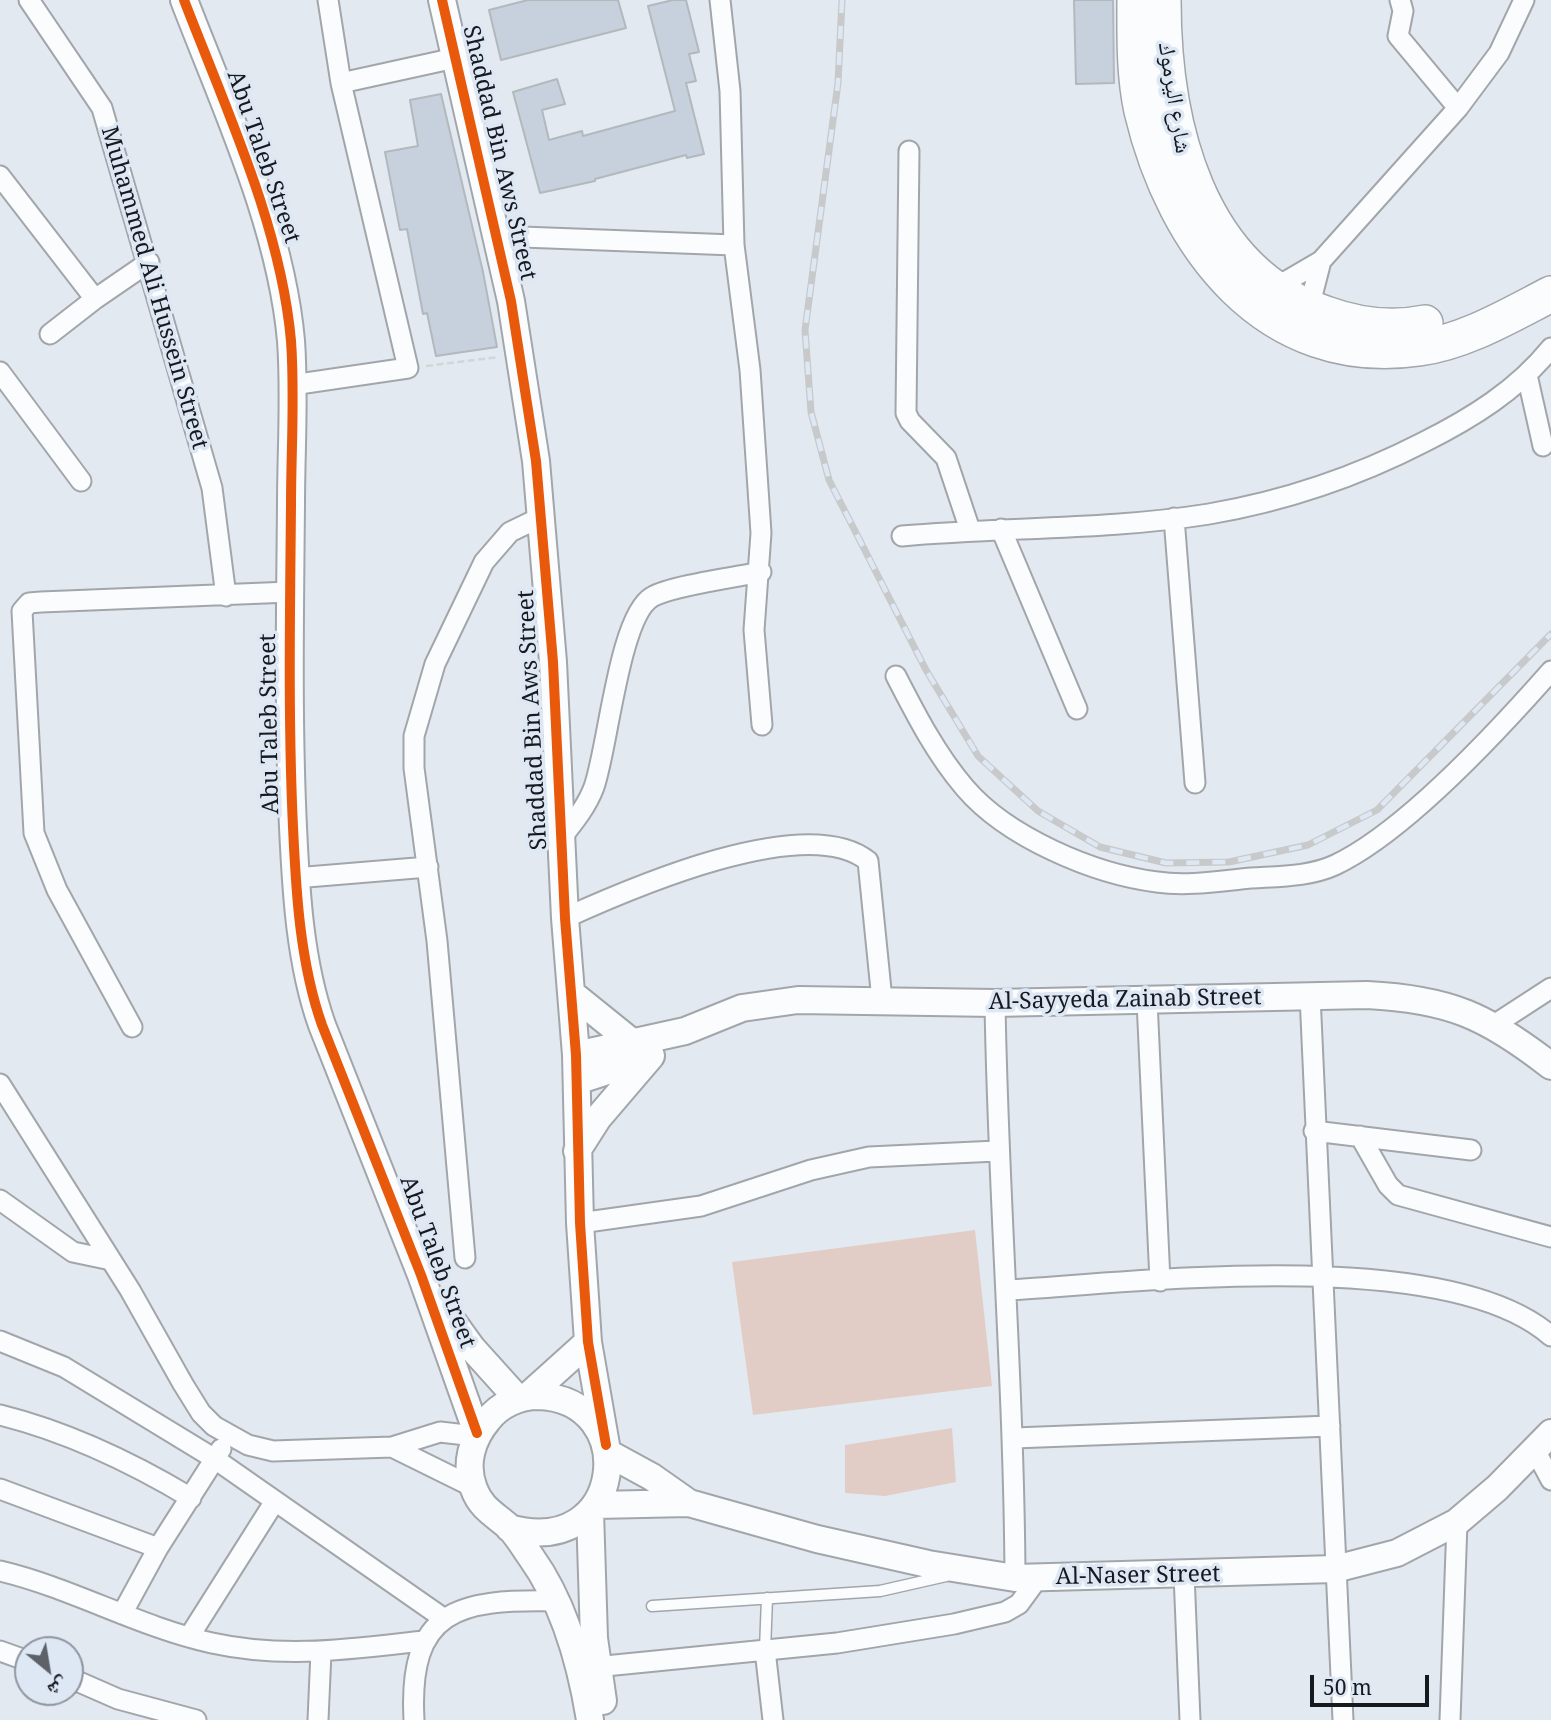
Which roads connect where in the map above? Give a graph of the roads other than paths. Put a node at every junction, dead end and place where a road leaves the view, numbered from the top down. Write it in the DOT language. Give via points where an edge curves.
graph roads {
  1 [pos="29,0"];
  2 [pos="184,0"];
  3 [pos="328,0"];
  4 [pos="442,0"];
  5 [pos="720,0"];
  6 [pos="1135,0"];
  7 [pos="1163,0"];
  8 [pos="1401,0"];
  9 [pos="1524,0"];
  10 [pos="455,58"];
  11 [pos="341,83"];
  12 [pos="1458,108"];
  13 [pos="909,151"];
  14 [pos="0,176"];
  15 [pos="496,236"];
  16 [pos="734,244"];
  17 [pos="1321,261"];
  18 [pos="149,262"];
  19 [pos="1551,271"];
  20 [pos="1273,289"];
  21 [pos="1551,294"];
  22 [pos="95,299"];
  23 [pos="1309,309"];
  24 [pos="50,334"];
  25 [pos="1551,348"];
  26 [pos="0,372"];
  27 [pos="1527,374"];
  28 [pos="292,385"];
  29 [pos="1543,446"];
  30 [pos="81,481"];
  31 [pos="541,517"];
  32 [pos="1174,518"];
  33 [pos="1001,529"];
  34 [pos="970,530"];
  35 [pos="902,536"];
  36 [pos="761,572"];
  37 [pos="290,592"];
  38 [pos="226,596"];
  39 [pos="1551,671"];
  40 [pos="896,676"];
  41 [pos="1077,709"];
  42 [pos="762,725"];
  43 [pos="1195,783"];
  44 [pos="562,837"];
  45 [pos="428,867"];
  46 [pos="295,878"];
  47 [pos="565,918"];
  48 [pos="1551,988"];
  49 [pos="571,993"];
  50 [pos="1310,995"];
  51 [pos="882,1000"];
  52 [pos="1147,1001"];
  53 [pos="995,1003"];
  54 [pos="1494,1025"];
  55 [pos="132,1027"];
  56 [pos="642,1050"];
  57 [pos="1551,1066"];
  58 [pos="577,1068"];
  59 [pos="0,1084"];
  60 [pos="1314,1131"];
  61 [pos="1360,1136"];
  62 [pos="1471,1150"];
  63 [pos="577,1151"];
  64 [pos="997,1151"];
  65 [pos="0,1200"];
  66 [pos="580,1223"];
  67 [pos="1551,1237"];
  68 [pos="466,1258"];
  69 [pos="111,1260"];
  70 [pos="421,1275"];
  71 [pos="1324,1276"];
  72 [pos="1160,1281"];
  73 [pos="1008,1290"];
  74 [pos="1551,1336"];
  75 [pos="0,1342"];
  76 [pos="588,1342"];
  77 [pos="523,1397"];
  78 [pos="0,1415"];
  79 [pos="1329,1426"];
  80 [pos="476,1435"];
  81 [pos="228,1436"];
  82 [pos="1014,1438"];
  83 [pos="1543,1441"];
  84 [pos="392,1447"];
  85 [pos="607,1449"];
  86 [pos="215,1459"];
  87 [pos="1551,1480"];
  88 [pos="473,1487"];
  89 [pos="0,1489"];
  90 [pos="191,1498"];
  91 [pos="275,1501"];
  92 [pos="689,1503"];
  93 [pos="593,1508"];
  94 [pos="1457,1522"];
  95 [pos="509,1528"];
  96 [pos="158,1548"];
  97 [pos="1335,1569"];
  98 [pos="0,1571"];
  99 [pos="969,1571"];
  100 [pos="1184,1574"];
  101 [pos="543,1575"];
  102 [pos="1026,1578"];
  103 [pos="767,1598"];
  104 [pos="519,1600"];
  105 [pos="556,1601"];
  106 [pos="652,1606"];
  107 [pos="122,1614"];
  108 [pos="443,1618"];
  109 [pos="189,1637"];
  110 [pos="423,1641"];
  111 [pos="765,1650"];
  112 [pos="321,1652"];
  113 [pos="590,1667"];
  114 [pos="84,1684"];
  115 [pos="196,1720"];
  116 [pos="318,1720"];
  117 [pos="414,1720"];
  118 [pos="590,1720"];
  119 [pos="606,1720"];
  120 [pos="773,1720"];
  121 [pos="1191,1720"];
  122 [pos="1343,1720"];
  123 [pos="1450,1720"];
  1 -- 18 [label="street, Muhammed Ali Hussein Street" via="102,108"];
  2 -- 28 [label="street, Abu Taleb Street" via="279,268"];
  3 -- 11 [label="street"];
  4 -- 10 [label="street, Shaddad Bin Aws Street"];
  5 -- 16 [label="street" via="730,91"];
  6 -- 21 [label="highway" via="1138,86 1155,152 1180,211 1229,284 1284,328 1321,343 1396,350 1443,343"];
  7 -- 20 [label="highway, شارع اليرموك" via="1164,65 1176,134 1191,180 1237,252"];
  8 -- 12 [label="street" via="1398,36"];
  9 -- 12 [label="street" via="1500,53"];
  10 -- 11 [label="street"];
  10 -- 15 [label="street, Shaddad Bin Aws Street"];
  11 -- 28 [label="street" via="408,368"];
  12 -- 17 [label="street"];
  13 -- 34 [label="street" via="906,409 910,421 947,458"];
  14 -- 22 [label="street"];
  15 -- 16 [label="street"];
  15 -- 31 [label="street, Shaddad Bin Aws Street" via="521,354"];
  16 -- 36 [label="street" via="750,370"];
  17 -- 20 [label="street"];
  17 -- 23 [label="street"];
  18 -- 22 [label="street"];
  18 -- 38 [label="street, Muhammed Ali Hussein Street" via="212,488"];
  19 -- 23 [label="highway, شارع اليرموك" via="1474,309 1412,326 1370,326"];
  20 -- 23 [label="highway, شارع اليرموك"];
  22 -- 24 [label="street"];
  25 -- 27 [label="street"];
  26 -- 30 [label="street"];
  27 -- 29 [label="street"];
  27 -- 32 [label="street" via="1470,418 1355,475 1267,502"];
  28 -- 37 [label="street, Abu Taleb Street"];
  31 -- 44 [label="street, Shaddad Bin Aws Street"];
  31 -- 45 [label="street" via="510,532 484,562 452,624 423,700 413,752"];
  32 -- 33 [label="street"];
  32 -- 43 [label="street"];
  33 -- 34 [label="street"];
  33 -- 41 [label="street"];
  34 -- 35 [label="street"];
  36 -- 42 [label="street" via="754,661"];
  36 -- 44 [label="street" via="654,595 640,607 622,660 593,789"];
  37 -- 38 [label="street"];
  37 -- 46 [label="street, Abu Taleb Street"];
  38 -- 55 [label="street" via="41,602 29,603 22,611 36,841 57,890"];
  39 -- 40 [label="street" via="1426,797 1372,843 1344,860 1316,872 1175,884 1105,870 1000,821 950,770"];
  44 -- 47 [label="street, Shaddad Bin Aws Street"];
  45 -- 46 [label="street"];
  45 -- 68 [label="street"];
  46 -- 70 [label="street, Abu Taleb Street" via="316,1009"];
  47 -- 49 [label="street, Shaddad Bin Aws Street"];
  47 -- 51 [label="street" via="723,858 817,845 845,848 868,861"];
  48 -- 54 [label="street"];
  49 -- 56 [label="street"];
  49 -- 58 [label="street, Shaddad Bin Aws Street"];
  50 -- 52 [label="street, Al-Sayyeda Zainab Street"];
  50 -- 54 [label="street, Al-Sayyeda Zainab Street" via="1409,997 1466,1012"];
  50 -- 60 [label="street"];
  51 -- 53 [label="street, Al-Sayyeda Zainab Street"];
  51 -- 56 [label="street, Al-Sayyeda Zainab Street" via="757,1005"];
  52 -- 53 [label="street, Al-Sayyeda Zainab Street"];
  52 -- 72 [label="street"];
  53 -- 64 [label="street"];
  54 -- 57 [label="street, Al-Sayyeda Zainab Street"];
  56 -- 58 [label="street, Al-Sayyeda Zainab Street"];
  56 -- 63 [label="street"];
  58 -- 63 [label="street, Shaddad Bin Aws Street"];
  59 -- 69 [label="street"];
  60 -- 61 [label="street"];
  60 -- 71 [label="street"];
  61 -- 62 [label="street"];
  61 -- 67 [label="street" via="1398,1195"];
  63 -- 66 [label="street, Shaddad Bin Aws Street"];
  64 -- 66 [label="street" via="869,1157 810,1170 701,1206"];
  64 -- 73 [label="street"];
  65 -- 69 [label="street" via="73,1252"];
  66 -- 76 [label="street, Shaddad Bin Aws Street"];
  69 -- 81 [label="street" via="201,1413"];
  70 -- 77 [label="street, Abu Taleb Street" via="459,1332"];
  70 -- 80 [label="street, Abu Taleb Street"];
  71 -- 72 [label="street"];
  71 -- 74 [label="street" via="1451,1290 1507,1308"];
  71 -- 79 [label="street"];
  72 -- 73 [label="street"];
  73 -- 82 [label="street"];
  75 -- 86 [label="street" via="64,1367"];
  76 -- 77 [label="street"];
  76 -- 85 [label="street, Shaddad Bin Aws Street"];
  77 -- 80 [label="street" via="494,1412"];
  77 -- 85 [label="street" via="553,1397 576,1406 594,1422"];
  78 -- 90 [label="street" via="30,1422 122,1460"];
  79 -- 82 [label="street"];
  79 -- 97 [label="street"];
  80 -- 84 [label="street" via="440,1432"];
  80 -- 88 [label="street" via="469,1461"];
  81 -- 84 [label="street" via="273,1451"];
  81 -- 86 [label="street"];
  82 -- 102 [label="street"];
  83 -- 87 [label="street"];
  83 -- 94 [label="street, Al-Naser Street"];
  84 -- 88 [label="street"];
  85 -- 92 [label="street, Al-Naser Street"];
  85 -- 93 [label="street" via="607,1480"];
  86 -- 90 [label="street"];
  86 -- 91 [label="street"];
  88 -- 95 [label="street" via="493,1517"];
  89 -- 96 [label="street"];
  90 -- 96 [label="street"];
  91 -- 108 [label="street"];
  91 -- 109 [label="street"];
  92 -- 93 [label="street, Al-Naser Street"];
  92 -- 99 [label="street, Al-Naser Street" via="817,1539"];
  93 -- 95 [label="street" via="573,1525 552,1533 530,1534"];
  93 -- 113 [label="street"];
  94 -- 97 [label="street, Al-Naser Street" via="1397,1553"];
  94 -- 123 [label="street"];
  95 -- 101 [label="street"];
  96 -- 107 [label="street"];
  97 -- 100 [label="street, Al-Naser Street"];
  97 -- 122 [label="street"];
  98 -- 107 [label="street"];
  99 -- 102 [label="street, Al-Naser Street"];
  99 -- 103 [label="lane" via="880,1591"];
  100 -- 102 [label="street, Al-Naser Street"];
  100 -- 121 [label="street"];
  101 -- 104 [label="street" via="537,1588"];
  101 -- 105 [label="street"];
  102 -- 111 [label="street" via="1019,1604 998,1614 837,1643"];
  103 -- 106 [label="lane"];
  103 -- 111 [label="lane"];
  104 -- 105 [label="street"];
  104 -- 108 [label="street" via="472,1606"];
  105 -- 113 [label="street"];
  107 -- 109 [label="street"];
  108 -- 110 [label="street"];
  109 -- 112 [label="street" via="264,1652"];
  110 -- 112 [label="street"];
  110 -- 117 [label="street" via="416,1663"];
  111 -- 113 [label="street"];
  111 -- 120 [label="street"];
  112 -- 116 [label="street"];
  113 -- 118 [label="street"];
  113 -- 119 [label="street"];
  114 -- 115 [label="street" via="118,1699"];
}
